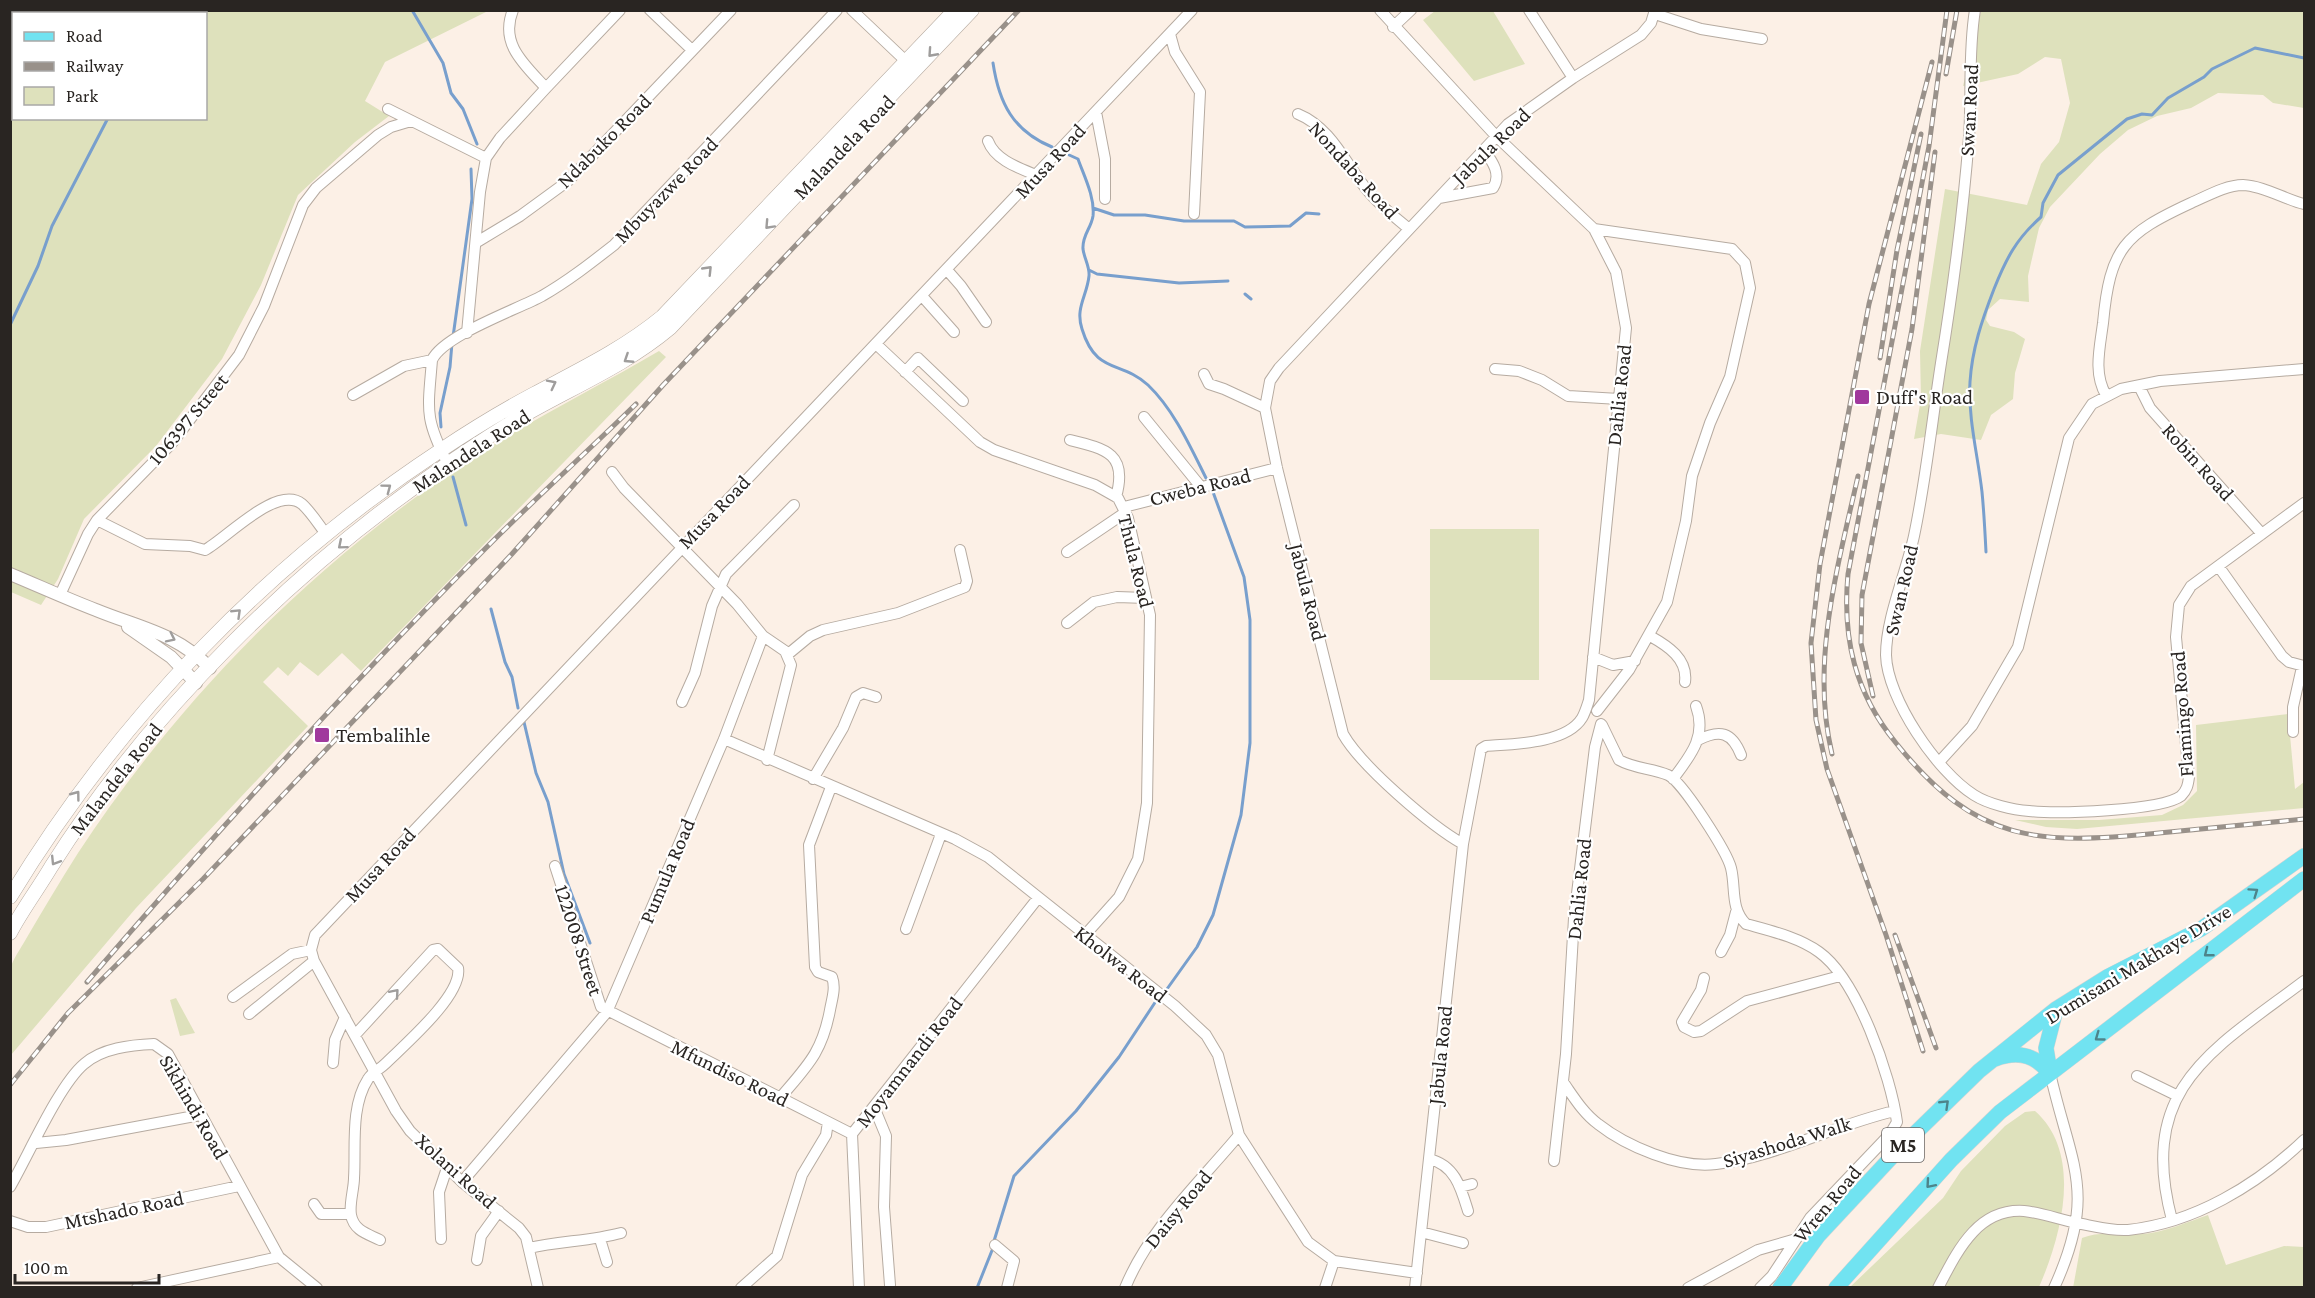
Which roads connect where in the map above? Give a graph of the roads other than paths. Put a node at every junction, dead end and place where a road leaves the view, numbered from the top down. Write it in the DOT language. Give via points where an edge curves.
graph roads {
  1 [pos="513,10"];
  2 [pos="620,10"];
  3 [pos="650,10"];
  4 [pos="731,10"];
  5 [pos="837,10"];
  6 [pos="852,10"];
  7 [pos="955,10"];
  8 [pos="972,10"];
  9 [pos="1192,10"];
  10 [pos="1380,10"];
  11 [pos="1411,10"];
  12 [pos="1528,10"];
  13 [pos="1975,10"];
  14 [pos="1655,12"];
  15 [pos="1393,27"];
  16 [pos="1170,34"];
  17 [pos="1762,39"];
  18 [pos="692,50"];
  19 [pos="911,67"];
  20 [pos="1573,78"];
  21 [pos="546,88"];
  22 [pos="387,110"];
  23 [pos="1096,112"];
  24 [pos="1298,114"];
  25 [pos="411,121"];
  26 [pos="1496,136"];
  27 [pos="988,141"];
  28 [pos="1484,150"];
  29 [pos="486,158"];
  30 [pos="1036,175"];
  31 [pos="1438,198"];
  32 [pos="1105,199"];
  33 [pos="2304,204"];
  34 [pos="1194,214"];
  35 [pos="1593,229"];
  36 [pos="1409,230"];
  37 [pos="477,242"];
  38 [pos="947,270"];
  39 [pos="922,296"];
  40 [pos="986,322"];
  41 [pos="954,332"];
  42 [pos="458,337"];
  43 [pos="876,344"];
  44 [pos="432,360"];
  45 [pos="1495,369"];
  46 [pos="2304,369"];
  47 [pos="905,372"];
  48 [pos="1204,374"];
  49 [pos="2139,386"];
  50 [pos="353,395"];
  51 [pos="2106,395"];
  52 [pos="1618,399"];
  53 [pos="963,401"];
  54 [pos="1266,408"];
  55 [pos="1144,417"];
  56 [pos="1070,441"];
  57 [pos="441,450"];
  58 [pos="448,464"];
  59 [pos="1277,468"];
  60 [pos="612,472"];
  61 [pos="1202,487"];
  62 [pos="1116,497"];
  63 [pos="2304,503"];
  64 [pos="794,505"];
  65 [pos="1125,510"];
  66 [pos="97,520"];
  67 [pos="326,534"];
  68 [pos="2262,534"];
  69 [pos="680,547"];
  70 [pos="960,550"];
  71 [pos="1067,552"];
  72 [pos="2219,567"];
  73 [pos="10,574"];
  74 [pos="719,588"];
  75 [pos="60,596"];
  76 [pos="1146,598"];
  77 [pos="96,611"];
  78 [pos="1067,623"];
  79 [pos="764,636"];
  80 [pos="1650,636"];
  81 [pos="195,653"];
  82 [pos="788,655"];
  83 [pos="1593,657"];
  84 [pos="1635,662"];
  85 [pos="2303,666"];
  86 [pos="182,667"];
  87 [pos="210,668"];
  88 [pos="1685,682"];
  89 [pos="196,683"];
  90 [pos="876,697"];
  91 [pos="1589,700"];
  92 [pos="682,702"];
  93 [pos="1696,706"];
  94 [pos="1597,711"];
  95 [pos="1602,725"];
  96 [pos="2293,732"];
  97 [pos="724,740"];
  98 [pos="1698,740"];
  99 [pos="1741,755"];
  100 [pos="767,760"];
  101 [pos="1940,761"];
  102 [pos="813,779"];
  103 [pos="1673,779"];
  104 [pos="831,787"];
  105 [pos="941,834"];
  106 [pos="1463,844"];
  107 [pos="2304,856"];
  108 [pos="555,866"];
  109 [pos="2304,879"];
  110 [pos="10,897"];
  111 [pos="1038,898"];
  112 [pos="1736,912"];
  113 [pos="906,929"];
  114 [pos="10,933"];
  115 [pos="1085,935"];
  116 [pos="1721,952"];
  117 [pos="313,955"];
  118 [pos="1840,976"];
  119 [pos="1704,978"];
  120 [pos="2304,981"];
  121 [pos="233,997"];
  122 [pos="2056,1010"];
  123 [pos="607,1012"];
  124 [pos="249,1014"];
  125 [pos="345,1017"];
  126 [pos="355,1035"];
  127 [pos="1993,1060"];
  128 [pos="333,1063"];
  129 [pos="375,1072"];
  130 [pos="2050,1073"];
  131 [pos="2137,1076"];
  132 [pos="1563,1082"];
  133 [pos="2176,1095"];
  134 [pos="780,1098"];
  135 [pos="874,1107"];
  136 [pos="200,1115"];
  137 [pos="1896,1116"];
  138 [pos="828,1122"];
  139 [pos="852,1134"];
  140 [pos="1239,1135"];
  141 [pos="36,1143"];
  142 [pos="2302,1147"];
  143 [pos="1429,1159"];
  144 [pos="1554,1161"];
  145 [pos="447,1168"];
  146 [pos="462,1182"];
  147 [pos="1472,1184"];
  148 [pos="239,1186"];
  149 [pos="10,1187"];
  150 [pos="1460,1187"];
  151 [pos="314,1204"];
  152 [pos="500,1211"];
  153 [pos="1468,1211"];
  154 [pos="350,1214"];
  155 [pos="2172,1220"];
  156 [pos="10,1221"];
  157 [pos="2077,1223"];
  158 [pos="1421,1232"];
  159 [pos="621,1233"];
  160 [pos="441,1239"];
  161 [pos="600,1239"];
  162 [pos="1796,1239"];
  163 [pos="380,1240"];
  164 [pos="1463,1244"];
  165 [pos="995,1245"];
  166 [pos="529,1248"];
  167 [pos="279,1257"];
  168 [pos="477,1260"];
  169 [pos="1335,1261"];
  170 [pos="608,1262"];
  171 [pos="1417,1273"];
  172 [pos="890,1285"];
  173 [pos="137,1287"];
  174 [pos="317,1287"];
  175 [pos="538,1287"];
  176 [pos="741,1287"];
  177 [pos="859,1287"];
  178 [pos="1006,1287"];
  179 [pos="1125,1287"];
  180 [pos="1325,1287"];
  181 [pos="1415,1287"];
  182 [pos="1688,1287"];
  183 [pos="1760,1287"];
  184 [pos="1780,1287"];
  185 [pos="1836,1287"];
  186 [pos="1938,1287"];
  187 [pos="2054,1287"];
  1 -- 21 [label="street" via="508,29 513,50"];
  2 -- 21 [label="street"];
  3 -- 18 [label="street"];
  4 -- 18 [label="street, Ndabuko Road"];
  5 -- 42 [label="street, Mbuyazwe Road" via="614,244 584,270 543,296"];
  6 -- 19 [label="street"];
  7 -- 19 [label="main road, Malandela Road"];
  8 -- 19 [label="main road, Malandela Road, one-way"];
  9 -- 16 [label="street, Musa Road"];
  10 -- 15 [label="street, Dahlia Road"];
  11 -- 15 [label="street"];
  12 -- 20 [label="street"];
  13 -- 101 [label="street, Swan Road" via="1969,137 1951,299 1914,534 1886,655 1899,705"];
  14 -- 17 [label="street" via="1701,29"];
  14 -- 20 [label="street, Jabula Road" via="1641,35"];
  15 -- 26 [label="street, Dahlia Road"];
  16 -- 23 [label="street, Musa Road"];
  16 -- 34 [label="street" via="1175,52 1200,92"];
  18 -- 37 [label="street, Ndabuko Road" via="568,181"];
  57 -- 19 [label="main road, Malandela Road, one-way" via="532,395 609,355 649,327"];
  19 -- 58 [label="main road, Malandela Road, one-way" via="670,328 617,366 523,416"];
  20 -- 26 [label="street, Jabula Road" via="1528,108"];
  21 -- 29 [label="street"];
  22 -- 25 [label="street"];
  23 -- 30 [label="street, Musa Road"];
  23 -- 32 [label="street" via="1105,159"];
  24 -- 36 [label="street, Nondaba Road" via="1322,129 1368,191"];
  25 -- 29 [label="street"];
  25 -- 66 [label="street, 106397 Street" via="378,135 316,188 303,205 264,306 239,355 172,443"];
  26 -- 28 [label="street, Jabula Road"];
  26 -- 35 [label="street, Dahlia Road"];
  27 -- 30 [label="street" via="996,153 1016,168"];
  28 -- 31 [label="street, Jabula Road"];
  28 -- 31 [label="street" via="1497,176 1493,188"];
  29 -- 37 [label="street"];
  30 -- 38 [label="street, Musa Road"];
  31 -- 36 [label="street, Jabula Road"];
  33 -- 51 [label="street" via="2241,185 2157,219 2134,236 2121,252 2107,283 2098,369"];
  35 -- 52 [label="street, Dahlia Road" via="1612,262 1622,298 1626,328"];
  35 -- 80 [label="street" via="1732,249 1745,263 1750,288 1730,377 1692,476 1667,602"];
  36 -- 54 [label="street, Jabula Road" via="1279,368 1270,381"];
  37 -- 42 [label="street"];
  38 -- 39 [label="street, Musa Road"];
  38 -- 40 [label="street"];
  39 -- 41 [label="street"];
  39 -- 43 [label="street, Musa Road"];
  42 -- 44 [label="street" via="441,346"];
  43 -- 47 [label="street, Thula Road"];
  43 -- 69 [label="street, Musa Road"];
  44 -- 50 [label="street" via="404,366"];
  44 -- 57 [label="street" via="428,413"];
  45 -- 52 [label="street" via="1519,371 1568,396"];
  46 -- 49 [label="street" via="2182,378"];
  47 -- 53 [label="street" via="918,358"];
  47 -- 62 [label="street, Thula Road" via="980,442 1095,485"];
  48 -- 54 [label="street" via="1209,384"];
  49 -- 51 [label="street"];
  49 -- 68 [label="street, Robin Road" via="2150,408"];
  51 -- 101 [label="street" via="2092,404 2069,438 2018,647 1972,726"];
  52 -- 83 [label="street, Dahlia Road"];
  54 -- 59 [label="street, Jabula Road"];
  55 -- 61 [label="street"];
  56 -- 62 [label="street" via="1107,450 1115,459 1121,472"];
  57 -- 58 [label="street"];
  67 -- 57 [label="main road, Malandela Road, one-way"];
  58 -- 87 [label="main road, Malandela Road, one-way" via="291,587"];
  59 -- 61 [label="street, Cweba Road"];
  59 -- 106 [label="street, Jabula Road" via="1343,734 1361,758 1428,820"];
  60 -- 69 [label="street"];
  61 -- 65 [label="street, Cweba Road"];
  62 -- 65 [label="street, Thula Road"];
  63 -- 68 [label="street, Flamingo Road"];
  64 -- 74 [label="street" via="726,574"];
  65 -- 71 [label="street, Cweba Road"];
  65 -- 76 [label="street, Thula Road"];
  66 -- 67 [label="street" via="145,544 205,550 267,505 286,499 302,504"];
  66 -- 75 [label="street, 106397 Street"];
  81 -- 67 [label="main road, Malandela Road, one-way"];
  68 -- 72 [label="street, Flamingo Road"];
  69 -- 74 [label="street"];
  69 -- 117 [label="street, Musa Road" via="315,935"];
  70 -- 82 [label="street" via="965,587 898,613 824,630 810,636"];
  72 -- 85 [label="street" via="2282,656"];
  72 -- 101 [label="street, Flamingo Road" via="2191,586 2179,605 2176,621 2189,777 2187,789 2179,797 2169,802 2116,809 2029,811 1974,795"];
  73 -- 75 [label="street"];
  74 -- 79 [label="street"];
  74 -- 92 [label="street" via="695,673"];
  75 -- 77 [label="street"];
  76 -- 78 [label="street" via="1117,597 1094,602"];
  76 -- 115 [label="street, Thula Road" via="1150,615 1147,803 1138,859 1119,897"];
  77 -- 81 [label="street, one-way" via="158,632"];
  77 -- 86 [label="street" via="144,636"];
  79 -- 82 [label="street"];
  79 -- 97 [label="street, Pumula Road"];
  80 -- 84 [label="street"];
  80 -- 88 [label="street" via="1672,649 1685,672"];
  81 -- 86 [label="main road, Malandela Road"];
  81 -- 87 [label="street"];
  82 -- 100 [label="street" via="790,674"];
  83 -- 84 [label="street" via="1612,665"];
  83 -- 91 [label="street, Dahlia Road"];
  84 -- 94 [label="street"];
  85 -- 96 [label="street" via="2293,707"];
  86 -- 89 [label="street"];
  110 -- 86 [label="main road, Malandela Road, one-way" via="73,799"];
  87 -- 89 [label="main road, Malandela Road"];
  89 -- 114 [label="main road, Malandela Road, one-way" via="93,804"];
  90 -- 102 [label="street" via="863,693 855,697 843,728"];
  91 -- 94 [label="street"];
  91 -- 106 [label="street, Dahlia Road" via="1581,719 1561,733 1531,743 1481,749"];
  93 -- 98 [label="street" via="1701,724"];
  94 -- 95 [label="street"];
  95 -- 103 [label="street" via="1619,760"];
  95 -- 132 [label="street, Dahlia Road" via="1595,747 1574,918"];
  97 -- 100 [label="street, Kholwa Road"];
  97 -- 123 [label="street, Pumula Road"];
  98 -- 99 [label="street" via="1717,734 1731,737"];
  98 -- 103 [label="street"];
  100 -- 102 [label="street, Kholwa Road"];
  102 -- 104 [label="street, Kholwa Road"];
  103 -- 112 [label="street" via="1725,854 1734,883"];
  104 -- 105 [label="street, Kholwa Road"];
  104 -- 134 [label="street" via="808,845 815,967 832,977 834,990 824,1039"];
  105 -- 111 [label="street, Kholwa Road" via="988,857"];
  105 -- 113 [label="street"];
  106 -- 143 [label="street, Jabula Road"];
  122 -- 107 [label="main road, Dumisani Makhaye Drive / M5, one-way" via="2107,977 2201,929"];
  108 -- 123 [label="street, 122008 Street" via="597,999"];
  109 -- 130 [label="main road, Dumisani Makhaye Drive / M5, one-way"];
  111 -- 115 [label="street, Kholwa Road"];
  111 -- 135 [label="street, Moyamnandi Road"];
  112 -- 116 [label="street"];
  112 -- 118 [label="street" via="1746,924 1808,945 1832,962"];
  115 -- 140 [label="street, Kholwa Road" via="1175,1006 1214,1045"];
  117 -- 121 [label="street" via="292,954"];
  117 -- 124 [label="street, Musa Road"];
  117 -- 125 [label="street, Xolani Road"];
  118 -- 119 [label="street" via="1747,1000 1694,1032 1682,1022"];
  118 -- 137 [label="street" via="1879,1050"];
  120 -- 133 [label="street" via="2219,1047 2189,1075"];
  122 -- 127 [label="main road, Dumisani Makhaye Drive / M5"];
  122 -- 130 [label="main road" via="2046,1048"];
  123 -- 134 [label="street, Mfundiso Road"];
  123 -- 146 [label="street, Pumula Road"];
  125 -- 126 [label="street, Xolani Road"];
  125 -- 128 [label="street" via="335,1040"];
  126 -- 129 [label="street, Xolani Road"];
  126 -- 129 [label="street, one-way" via="433,950 438,949 458,968 452,992"];
  127 -- 130 [label="main road" via="2009,1055 2031,1057"];
  184 -- 127 [label="main road, Dumisani Makhaye Drive / M5, one-way" via="1818,1236 1901,1147"];
  129 -- 145 [label="street, Xolani Road" via="410,1131"];
  129 -- 154 [label="street" via="365,1085 359,1107"];
  130 -- 157 [label="street" via="2075,1163"];
  130 -- 185 [label="main road, Dumisani Makhaye Drive / M5, one-way" via="1974,1136"];
  131 -- 133 [label="street"];
  132 -- 137 [label="street, Siyashoda Walk" via="1586,1113 1625,1141 1647,1152 1699,1164 1758,1154"];
  132 -- 144 [label="street, Dahlia Road"];
  133 -- 155 [label="street" via="2164,1133 2162,1157"];
  134 -- 138 [label="street, Mfundiso Road"];
  135 -- 139 [label="street, Moyamnandi Road"];
  135 -- 172 [label="street" via="886,1136 884,1207"];
  136 -- 141 [label="street"];
  136 -- 141 [label="street, Sikhindi Road" via="168,1054 154,1044 121,1047 98,1055 74,1074"];
  136 -- 148 [label="street, Sikhindi Road"];
  137 -- 162 [label="street, Wren Road" via="1890,1134 1824,1203"];
  138 -- 139 [label="street, Mfundiso Road"];
  138 -- 176 [label="street" via="826,1135 802,1175 777,1257"];
  139 -- 177 [label="street, Moyamnandi Road"];
  140 -- 169 [label="street, Kholwa Road" via="1308,1242"];
  140 -- 179 [label="street, Daisy Road" via="1154,1234"];
  141 -- 149 [label="street, Sikhindi Road"];
  142 -- 155 [label="street" via="2227,1198"];
  143 -- 150 [label="street" via="1446,1166"];
  143 -- 158 [label="street, Jabula Road"];
  145 -- 146 [label="street, Xolani Road"];
  145 -- 160 [label="street" via="439,1192"];
  146 -- 152 [label="street, Xolani Road"];
  147 -- 150 [label="street"];
  148 -- 156 [label="street, Mtshado Road" via="46,1227"];
  148 -- 167 [label="street, Sikhindi Road"];
  150 -- 153 [label="street"];
  151 -- 154 [label="street" via="321,1214"];
  152 -- 166 [label="street, Xolani Road" via="526,1237"];
  152 -- 168 [label="street" via="482,1236"];
  154 -- 163 [label="street" via="360,1231"];
  155 -- 157 [label="street" via="2126,1230"];
  157 -- 186 [label="street" via="2025,1211 2006,1212 1989,1219 1967,1237"];
  157 -- 187 [label="street"];
  158 -- 164 [label="street"];
  158 -- 171 [label="street, Jabula Road"];
  159 -- 161 [label="street"];
  161 -- 166 [label="street" via="574,1239"];
  161 -- 170 [label="street"];
  162 -- 182 [label="street" via="1758,1250"];
  162 -- 183 [label="street, Wren Road"];
  165 -- 178 [label="street" via="1014,1261"];
  166 -- 175 [label="street, Xolani Road"];
  167 -- 173 [label="street"];
  167 -- 174 [label="street, Sikhindi Road"];
  169 -- 171 [label="street, Kholwa Road"];
  169 -- 180 [label="street"];
  171 -- 181 [label="street, Jabula Road"];
}
